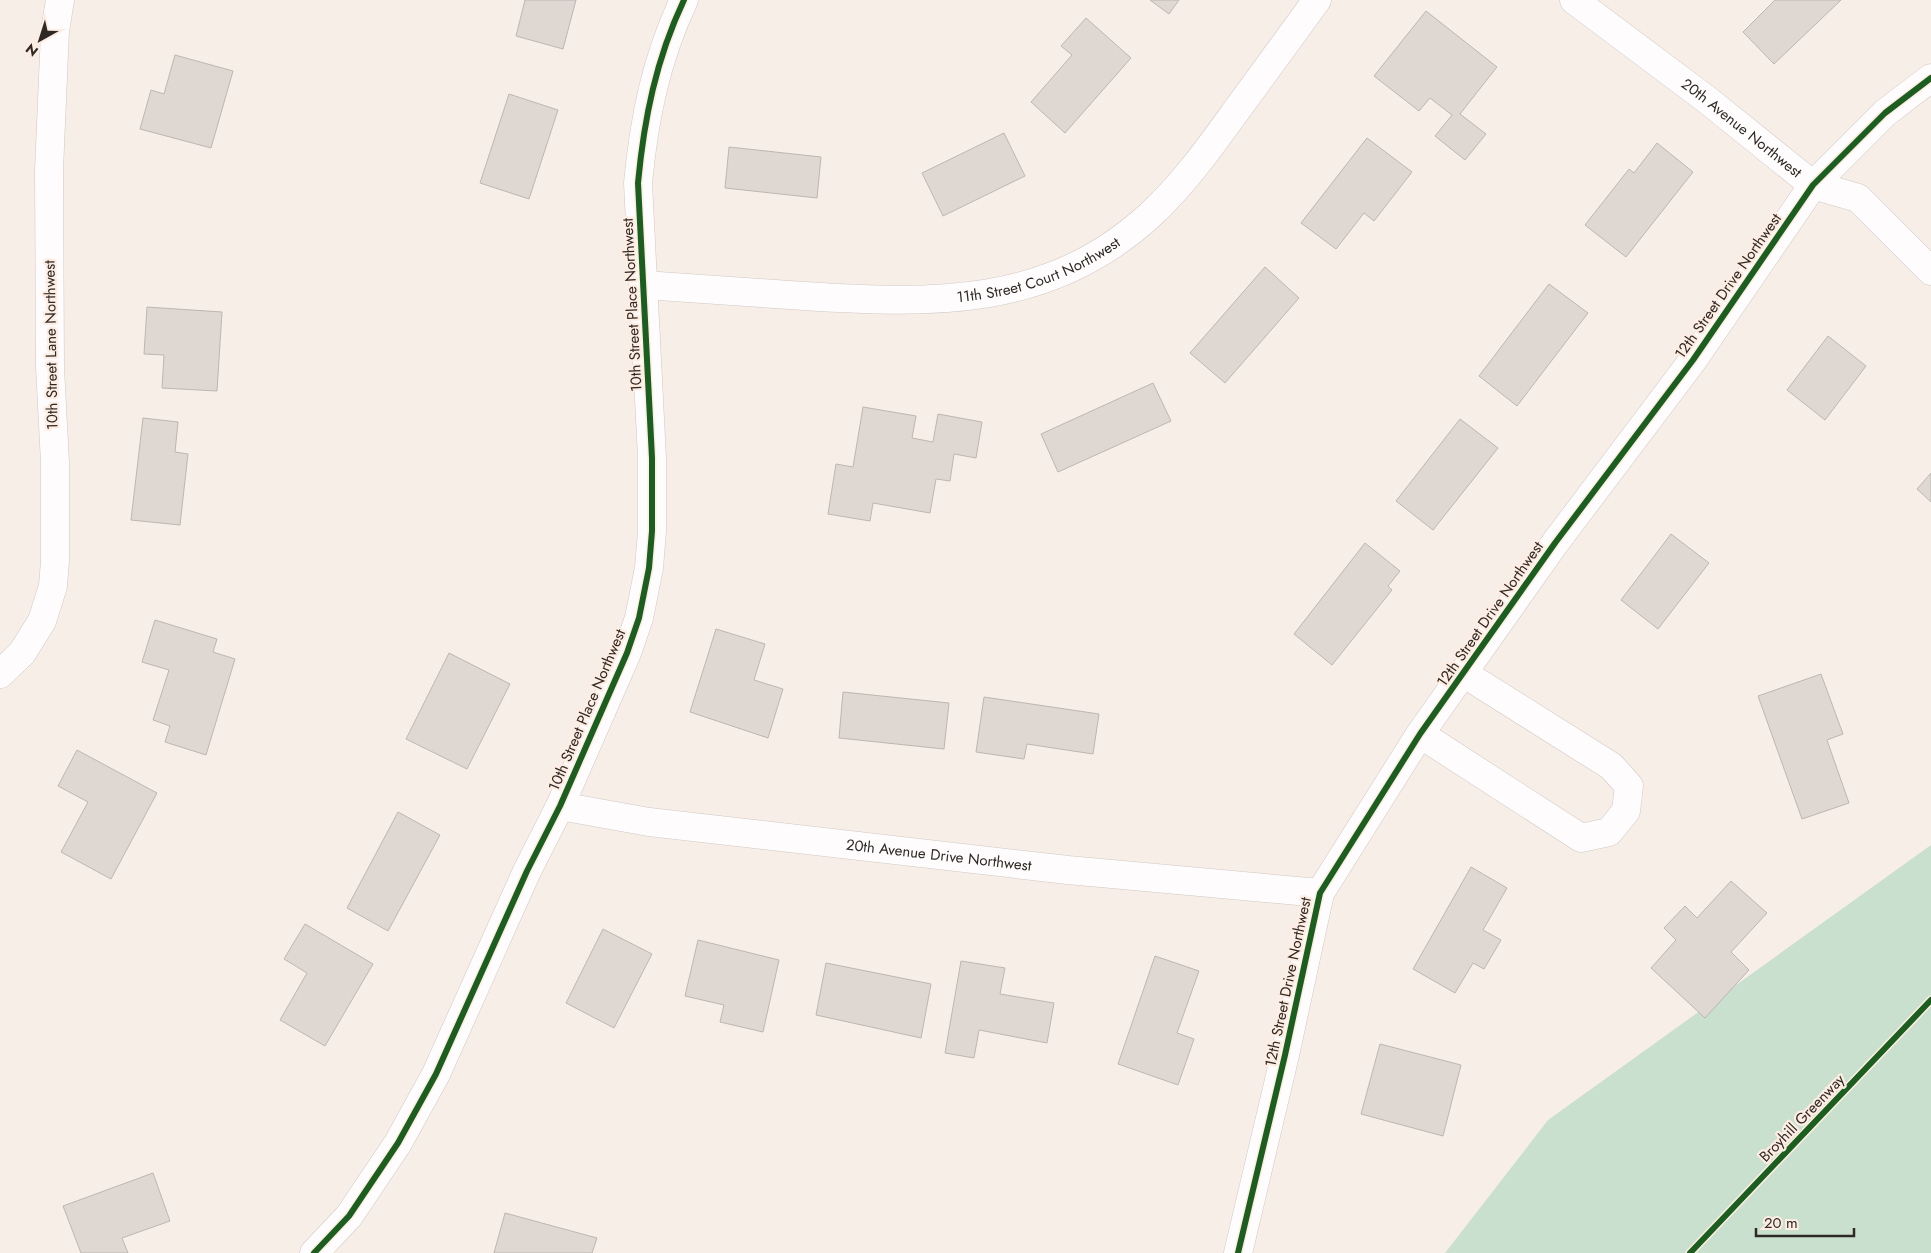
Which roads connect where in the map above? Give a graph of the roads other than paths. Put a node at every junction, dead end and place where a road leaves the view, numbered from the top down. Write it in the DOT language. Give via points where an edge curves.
graph roads {
  1 [pos="60,0"];
  2 [pos="684,0"];
  3 [pos="1317,0"];
  4 [pos="1574,0"];
  5 [pos="1931,78"];
  6 [pos="1813,185"];
  7 [pos="1931,270"];
  8 [pos="644,285"];
  9 [pos="1463,673"];
  10 [pos="0,674"];
  11 [pos="1420,734"];
  12 [pos="560,806"];
  13 [pos="1320,893"];
  14 [pos="314,1253"];
  15 [pos="1238,1253"];
  1 -- 10 [label="street, 10th Street Lane Northwest" via="55,31 48,170 50,367 55,463 53,586 42,621 22,653"];
  2 -- 8 [label="street, 10th Street Place Northwest" via="658,67 641,144 638,183"];
  3 -- 8 [label="street, 11th Street Court Northwest" via="1184,179 1131,231 1067,270 995,294 959,299 877,300"];
  4 -- 6 [label="street, 20th Avenue Northwest" via="1706,99"];
  5 -- 6 [label="street, 12th Street Drive Northwest" via="1885,113"];
  6 -- 7 [label="street, 20th Avenue Northwest" via="1858,198"];
  6 -- 9 [label="street, 12th Street Drive Northwest" via="1693,360 1555,543"];
  8 -- 12 [label="street, 10th Street Place Northwest" via="652,458 649,568 639,618 627,654"];
  9 -- 11 [label="street, 12th Street Drive Northwest"];
  9 -- 11 [label="street, 12th Street Drive Northwest" via="1611,766 1629,786 1626,811 1609,832 1582,838"];
  11 -- 13 [label="street, 12th Street Drive Northwest"];
  12 -- 13 [label="street, 20th Avenue Drive Northwest" via="649,822 1068,870"];
  12 -- 14 [label="street, 10th Street Place Northwest" via="527,871 436,1074 398,1143 349,1216"];
  13 -- 15 [label="street, 12th Street Drive Northwest"];
}
